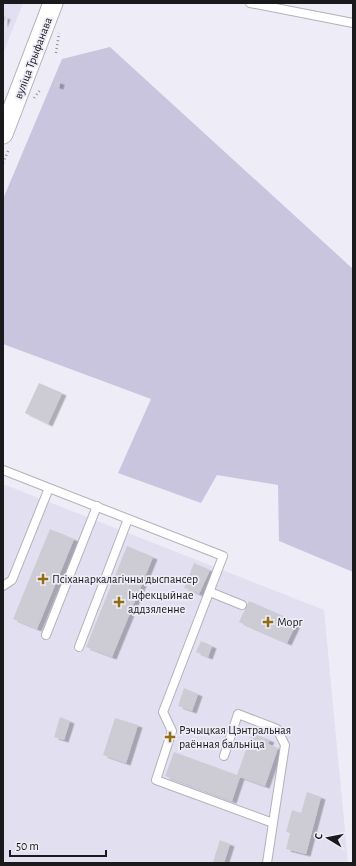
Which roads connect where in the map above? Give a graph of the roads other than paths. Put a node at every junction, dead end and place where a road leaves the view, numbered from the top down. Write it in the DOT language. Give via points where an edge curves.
graph roads {
  1 [pos="54,3"];
  2 [pos="250,3"];
  3 [pos="353,23"];
  4 [pos="3,134"];
  5 [pos="3,470"];
  6 [pos="50,488"];
  7 [pos="97,506"];
  8 [pos="128,519"];
  9 [pos="3,586"];
  10 [pos="210,592"];
  11 [pos="242,605"];
  12 [pos="46,635"];
  13 [pos="79,647"];
  14 [pos="224,756"];
  15 [pos="273,823"];
  16 [pos="267,863"];
  1 -- 4 [label="street, вуліца Трыфанава"];
  2 -- 3 [label="lane"];
  5 -- 6 [label="lane"];
  6 -- 7 [label="lane"];
  6 -- 9 [label="lane" via="12,580"];
  7 -- 8 [label="lane"];
  7 -- 12 [label="lane"];
  8 -- 10 [label="lane" via="223,556"];
  8 -- 13 [label="lane"];
  10 -- 11 [label="lane"];
  10 -- 15 [label="lane" via="163,712 172,731 156,780"];
  14 -- 15 [label="lane" via="238,714 277,729 285,745"];
  15 -- 16 [label="lane"];
}
